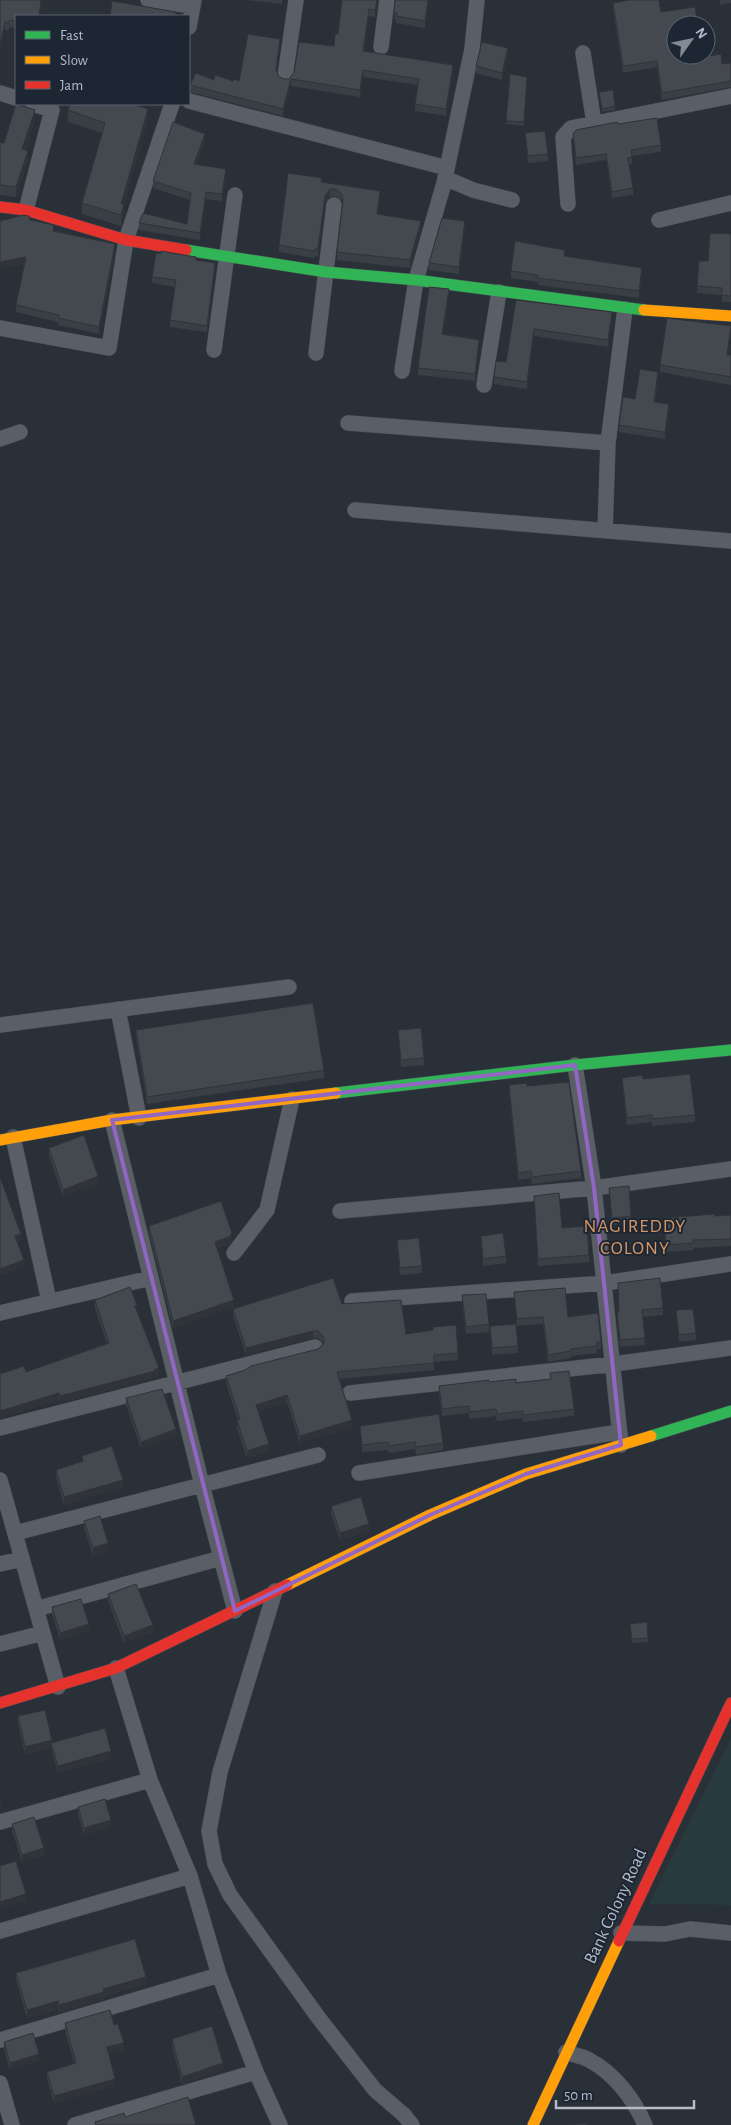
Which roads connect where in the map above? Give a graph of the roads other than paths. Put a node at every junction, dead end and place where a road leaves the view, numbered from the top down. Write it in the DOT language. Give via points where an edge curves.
graph roads {
  1 [pos="148,0"];
  2 [pos="296,0"];
  3 [pos="387,0"];
  4 [pos="477,0"];
  5 [pos="194,3"];
  6 [pos="190,22"];
  7 [pos="381,47"];
  8 [pos="583,53"];
  9 [pos="285,76"];
  10 [pos="0,93"];
  11 [pos="731,96"];
  12 [pos="15,98"];
  13 [pos="190,102"];
  14 [pos="36,105"];
  15 [pos="172,105"];
  16 [pos="594,123"];
  17 [pos="446,173"];
  18 [pos="235,195"];
  19 [pos="512,200"];
  20 [pos="731,202"];
  21 [pos="568,204"];
  22 [pos="334,205"];
  23 [pos="3,210"];
  24 [pos="26,210"];
  25 [pos="659,220"];
  26 [pos="126,240"];
  27 [pos="226,256"];
  28 [pos="326,272"];
  29 [pos="416,280"];
  30 [pos="500,292"];
  31 [pos="625,309"];
  32 [pos="731,316"];
  33 [pos="0,328"];
  34 [pos="214,350"];
  35 [pos="316,353"];
  36 [pos="402,371"];
  37 [pos="484,384"];
  38 [pos="348,423"];
  39 [pos="20,432"];
  40 [pos="0,439"];
  41 [pos="608,443"];
  42 [pos="355,510"];
  43 [pos="605,531"];
  44 [pos="731,540"];
  45 [pos="289,987"];
  46 [pos="118,1009"];
  47 [pos="0,1025"];
  48 [pos="731,1050"];
  49 [pos="574,1065"];
  50 [pos="292,1099"];
  51 [pos="139,1118"];
  52 [pos="112,1120"];
  53 [pos="7,1138"];
  54 [pos="731,1169"];
  55 [pos="594,1188"];
  56 [pos="340,1210"];
  57 [pos="234,1252"];
  58 [pos="731,1264"];
  59 [pos="151,1278"];
  60 [pos="605,1283"];
  61 [pos="352,1301"];
  62 [pos="49,1302"];
  63 [pos="0,1313"];
  64 [pos="315,1348"];
  65 [pos="731,1348"];
  66 [pos="614,1364"];
  67 [pos="178,1383"];
  68 [pos="350,1393"];
  69 [pos="731,1411"];
  70 [pos="0,1428"];
  71 [pos="620,1438"];
  72 [pos="318,1455"];
  73 [pos="359,1473"];
  74 [pos="0,1480"];
  75 [pos="202,1485"];
  76 [pos="15,1533"];
  77 [pos="221,1558"];
  78 [pos="22,1559"];
  79 [pos="0,1564"];
  80 [pos="275,1591"];
  81 [pos="36,1609"];
  82 [pos="235,1610"];
  83 [pos="43,1633"];
  84 [pos="0,1644"];
  85 [pos="116,1668"];
  86 [pos="58,1687"];
  87 [pos="0,1703"];
  88 [pos="731,1703"];
  89 [pos="150,1780"];
  90 [pos="0,1822"];
  91 [pos="190,1876"];
  92 [pos="0,1931"];
  93 [pos="731,1933"];
  94 [pos="621,1934"];
  95 [pos="219,1975"];
  96 [pos="0,2040"];
  97 [pos="566,2052"];
  98 [pos="256,2072"];
  99 [pos="0,2083"];
  100 [pos="12,2125"];
  101 [pos="75,2125"];
  102 [pos="280,2125"];
  103 [pos="412,2125"];
  104 [pos="532,2125"];
  105 [pos="645,2125"];
  1 -- 5 [label="street"];
  2 -- 9 [label="street"];
  3 -- 7 [label="street"];
  4 -- 17 [label="street" via="472,48"];
  5 -- 6 [label="street"];
  8 -- 16 [label="street"];
  10 -- 12 [label="street"];
  11 -- 16 [label="street"];
  13 -- 17 [label="street"];
  14 -- 24 [label="street" via="52,110"];
  15 -- 26 [label="street"];
  16 -- 21 [label="street" via="570,128 563,136"];
  17 -- 19 [label="street" via="474,190"];
  17 -- 29 [label="street"];
  18 -- 27 [label="street"];
  20 -- 25 [label="street"];
  22 -- 28 [label="street"];
  23 -- 24 [label="street"];
  24 -- 26 [label="street"];
  26 -- 27 [label="street"];
  26 -- 33 [label="street" via="109,348"];
  27 -- 28 [label="street"];
  27 -- 34 [label="street"];
  28 -- 29 [label="street"];
  28 -- 35 [label="street"];
  29 -- 30 [label="street"];
  29 -- 36 [label="street"];
  30 -- 31 [label="street"];
  30 -- 37 [label="street"];
  31 -- 32 [label="street"];
  31 -- 41 [label="street"];
  38 -- 41 [label="street"];
  39 -- 40 [label="street"];
  41 -- 43 [label="street"];
  42 -- 43 [label="street"];
  43 -- 44 [label="street"];
  45 -- 46 [label="street"];
  46 -- 47 [label="street"];
  46 -- 51 [label="street"];
  48 -- 49 [label="street"];
  49 -- 50 [label="street"];
  49 -- 55 [label="street"];
  50 -- 51 [label="street"];
  50 -- 57 [label="street" via="267,1210"];
  51 -- 52 [label="street"];
  52 -- 53 [label="street"];
  52 -- 59 [label="street"];
  53 -- 62 [label="street"];
  54 -- 55 [label="street"];
  55 -- 56 [label="street"];
  55 -- 60 [label="street"];
  58 -- 60 [label="street"];
  59 -- 62 [label="street"];
  59 -- 67 [label="street"];
  60 -- 61 [label="street"];
  60 -- 66 [label="street"];
  62 -- 63 [label="street"];
  64 -- 67 [label="street"];
  65 -- 66 [label="street"];
  66 -- 68 [label="street"];
  66 -- 71 [label="street"];
  67 -- 70 [label="street"];
  67 -- 75 [label="street"];
  69 -- 71 [label="street"];
  71 -- 73 [label="street"];
  71 -- 80 [label="street" via="430,1515"];
  72 -- 75 [label="street"];
  74 -- 76 [label="street"];
  75 -- 76 [label="street"];
  75 -- 77 [label="street"];
  76 -- 78 [label="street"];
  77 -- 81 [label="street"];
  77 -- 82 [label="street"];
  78 -- 79 [label="street"];
  78 -- 81 [label="street"];
  80 -- 82 [label="street"];
  80 -- 103 [label="street" via="220,1772 209,1831 215,1864 230,1895 318,2017 375,2090"];
  81 -- 83 [label="street"];
  82 -- 85 [label="street"];
  83 -- 84 [label="street"];
  83 -- 86 [label="street"];
  85 -- 86 [label="street"];
  85 -- 89 [label="street"];
  86 -- 87 [label="street"];
  88 -- 94 [label="street, Bank Colony Road"];
  89 -- 90 [label="street"];
  89 -- 91 [label="street"];
  91 -- 92 [label="street"];
  91 -- 95 [label="street"];
  93 -- 94 [label="street" via="690,1929 665,1934"];
  94 -- 97 [label="street, Bank Colony Road"];
  95 -- 96 [label="street"];
  95 -- 98 [label="street"];
  97 -- 104 [label="street, Bank Colony Road"];
  97 -- 105 [label="street" via="588,2060 612,2078 628,2095"];
  98 -- 101 [label="street"];
  98 -- 102 [label="street"];
  99 -- 100 [label="street"];
}
